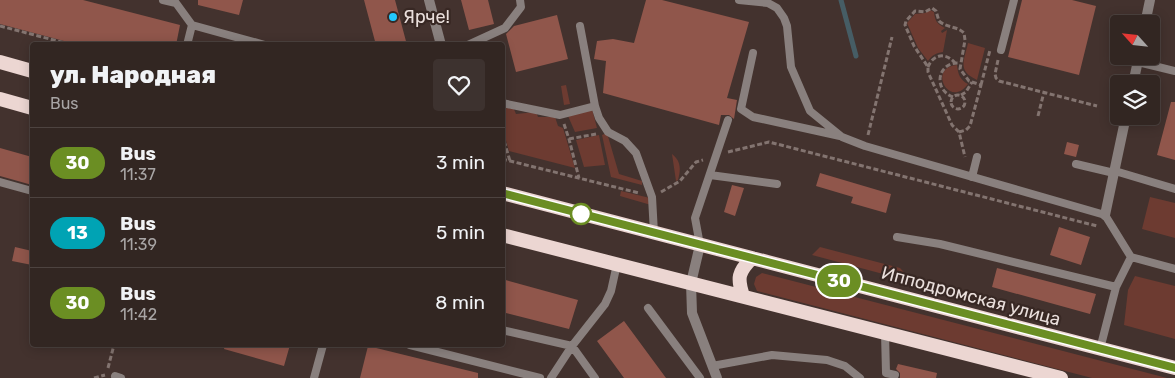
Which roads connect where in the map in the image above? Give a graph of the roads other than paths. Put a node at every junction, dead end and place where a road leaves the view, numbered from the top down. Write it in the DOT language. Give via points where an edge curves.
graph roads {
  1 [pos="163,0"];
  2 [pos="429,0"];
  3 [pos="520,0"];
  4 [pos="739,0"];
  5 [pos="1014,0"];
  6 [pos="1150,0"];
  7 [pos="1147,15"];
  8 [pos="192,24"];
  9 [pos="580,26"];
  10 [pos="189,42"];
  11 [pos="255,42"];
  12 [pos="440,42"];
  13 [pos="475,42"];
  14 [pos="1001,50"];
  15 [pos="753,53"];
  16 [pos="0,62"];
  17 [pos="1156,65"];
  18 [pos="30,70"];
  19 [pos="1175,71"];
  20 [pos="0,99"];
  21 [pos="505,104"];
  22 [pos="594,106"];
  23 [pos="30,107"];
  24 [pos="728,120"];
  25 [pos="1124,125"];
  26 [pos="842,137"];
  27 [pos="977,157"];
  28 [pos="1076,164"];
  29 [pos="1115,172"];
  30 [pos="710,175"];
  31 [pos="972,177"];
  32 [pos="0,182"];
  33 [pos="777,184"];
  34 [pos="1175,189"];
  35 [pos="30,190"];
  36 [pos="505,194"];
  37 [pos="1105,215"];
  38 [pos="654,233"];
  39 [pos="505,236"];
  40 [pos="897,237"];
  41 [pos="700,245"];
  42 [pos="1131,257"];
  43 [pos="752,258"];
  44 [pos="617,264"];
  45 [pos="1175,269"];
  46 [pos="691,283"];
  47 [pos="1116,287"];
  48 [pos="743,296"];
  49 [pos="648,308"];
  50 [pos="505,331"];
  51 [pos="885,333"];
  52 [pos="572,346"];
  53 [pos="322,347"];
  54 [pos="418,347"];
  55 [pos="1100,349"];
  56 [pos="712,366"];
  57 [pos="1175,368"];
  58 [pos="1028,374"];
  59 [pos="894,375"];
  60 [pos="314,378"];
  61 [pos="540,378"];
  62 [pos="550,378"];
  63 [pos="595,378"];
  64 [pos="700,378"];
  65 [pos="717,378"];
  66 [pos="860,378"];
  67 [pos="1062,378"];
  1 -- 8 [label="lane" via="176,3"];
  2 -- 12 [label="street"];
  3 -- 13 [label="lane" via="521,7 505,28"];
  4 -- 26 [label="lane" via="768,3 784,18 791,67 810,111"];
  5 -- 14 [label="lane"];
  6 -- 7 [label="street"];
  8 -- 10 [label="lane"];
  8 -- 11 [label="lane"];
  9 -- 22 [label="lane"];
  15 -- 26 [label="lane" via="741,109 753,117"];
  16 -- 18 [label="highway"];
  17 -- 19 [label="lane"];
  20 -- 23 [label="highway"];
  21 -- 22 [label="lane" via="560,115"];
  22 -- 38 [label="lane" via="608,132 625,141 636,153 652,197"];
  24 -- 30 [label="lane"];
  25 -- 29 [label="street"];
  26 -- 31 [label="lane"];
  27 -- 31 [label="lane"];
  28 -- 29 [label="lane"];
  29 -- 34 [label="lane"];
  29 -- 37 [label="street"];
  30 -- 33 [label="lane"];
  30 -- 41 [label="lane" via="695,218"];
  31 -- 37 [label="lane"];
  32 -- 35 [label="lane"];
  36 -- 38 [label="highway, Ипподромская улица"];
  37 -- 42 [label="lane"];
  38 -- 41 [label="highway, Ипподромская улица"];
  39 -- 44 [label="highway"];
  40 -- 47 [label="lane" via="940,244"];
  41 -- 43 [label="highway, Ипподромская улица"];
  41 -- 46 [label="street"];
  42 -- 45 [label="lane"];
  42 -- 47 [label="lane"];
  43 -- 48 [label="highway" via="742,268 738,282"];
  43 -- 55 [label="highway, Ипподромская улица"];
  44 -- 46 [label="highway"];
  44 -- 52 [label="lane" via="605,304"];
  46 -- 48 [label="highway"];
  46 -- 56 [label="street" via="692,313"];
  47 -- 55 [label="lane"];
  48 -- 51 [label="highway"];
  49 -- 64 [label="lane"];
  50 -- 52 [label="lane"];
  51 -- 58 [label="highway"];
  51 -- 59 [label="lane" via="886,373"];
  52 -- 62 [label="lane"];
  52 -- 63 [label="lane"];
  53 -- 60 [label="lane"];
  54 -- 61 [label="lane"];
  55 -- 57 [label="highway, Ипподромская улица"];
  56 -- 65 [label="street"];
  56 -- 66 [label="lane" via="772,355 827,360 845,366"];
  58 -- 67 [label="highway"];
}
